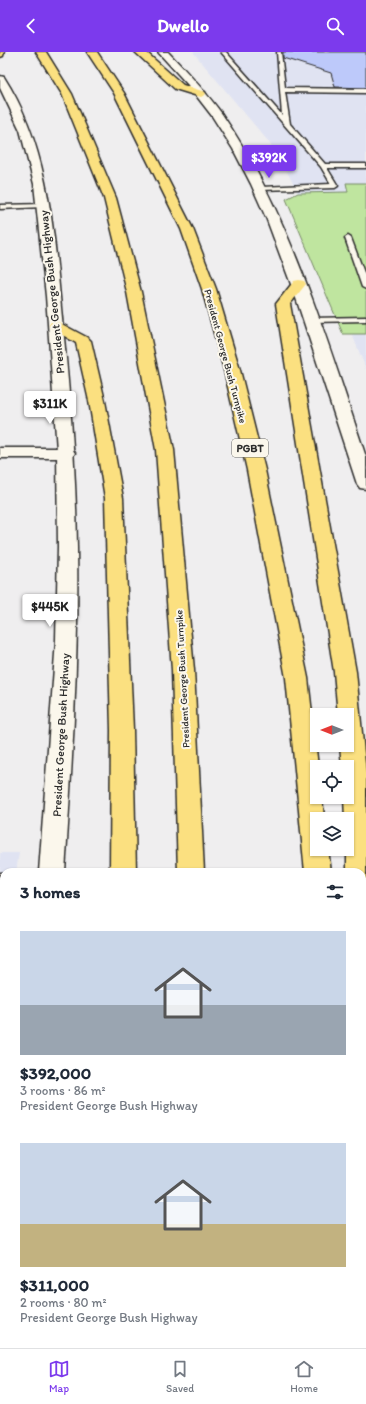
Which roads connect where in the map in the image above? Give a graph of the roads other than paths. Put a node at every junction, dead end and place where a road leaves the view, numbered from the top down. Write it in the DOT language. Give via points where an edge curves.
graph roads {
  1 [pos="41,52"];
  2 [pos="92,52"];
  3 [pos="140,52"];
  4 [pos="163,52"];
  5 [pos="223,52"];
  6 [pos="279,52"];
  7 [pos="0,79"];
  8 [pos="283,90"];
  9 [pos="366,91"];
  10 [pos="201,94"];
  11 [pos="287,124"];
  12 [pos="323,166"];
  13 [pos="366,166"];
  14 [pos="261,189"];
  15 [pos="43,205"];
  16 [pos="0,207"];
  17 [pos="348,238"];
  18 [pos="299,284"];
  19 [pos="366,288"];
  20 [pos="366,319"];
  21 [pos="311,320"];
  22 [pos="56,325"];
  23 [pos="0,453"];
  24 [pos="66,453"];
  25 [pos="366,484"];
  26 [pos="52,868"];
  27 [pos="123,868"];
  28 [pos="191,868"];
  29 [pos="318,868"];
  30 [pos="360,868"];
  1 -- 28 [label="highway, President George Bush Turnpike" via="68,94 110,198 134,292 165,450 183,670"];
  2 -- 29 [label="highway, President George Bush Turnpike / PGBT" via="119,93 187,229 209,289 232,370 256,470 297,678"];
  3 -- 10 [label="highway" via="179,87"];
  4 -- 10 [label="main road"];
  5 -- 11 [label="lane"];
  6 -- 8 [label="lane"];
  7 -- 15 [label="main road, President George Bush Highway" via="28,135 37,167"];
  8 -- 9 [label="lane"];
  8 -- 11 [label="lane"];
  10 -- 14 [label="main road" via="230,135"];
  11 -- 12 [label="lane"];
  12 -- 13 [label="lane"];
  12 -- 14 [label="lane" via="335,186"];
  14 -- 18 [label="main road"];
  15 -- 16 [label="lane"];
  15 -- 22 [label="main road, President George Bush Highway"];
  17 -- 19 [label="lane"];
  18 -- 21 [label="main road"];
  18 -- 30 [label="highway" via="282,304 344,664"];
  20 -- 21 [label="lane"];
  21 -- 25 [label="main road"];
  22 -- 24 [label="main road, President George Bush Highway"];
  22 -- 27 [label="highway" via="83,341 97,401 114,498 122,730"];
  23 -- 24 [label="main road"];
  24 -- 26 [label="main road, President George Bush Highway" via="67,610"];
}
